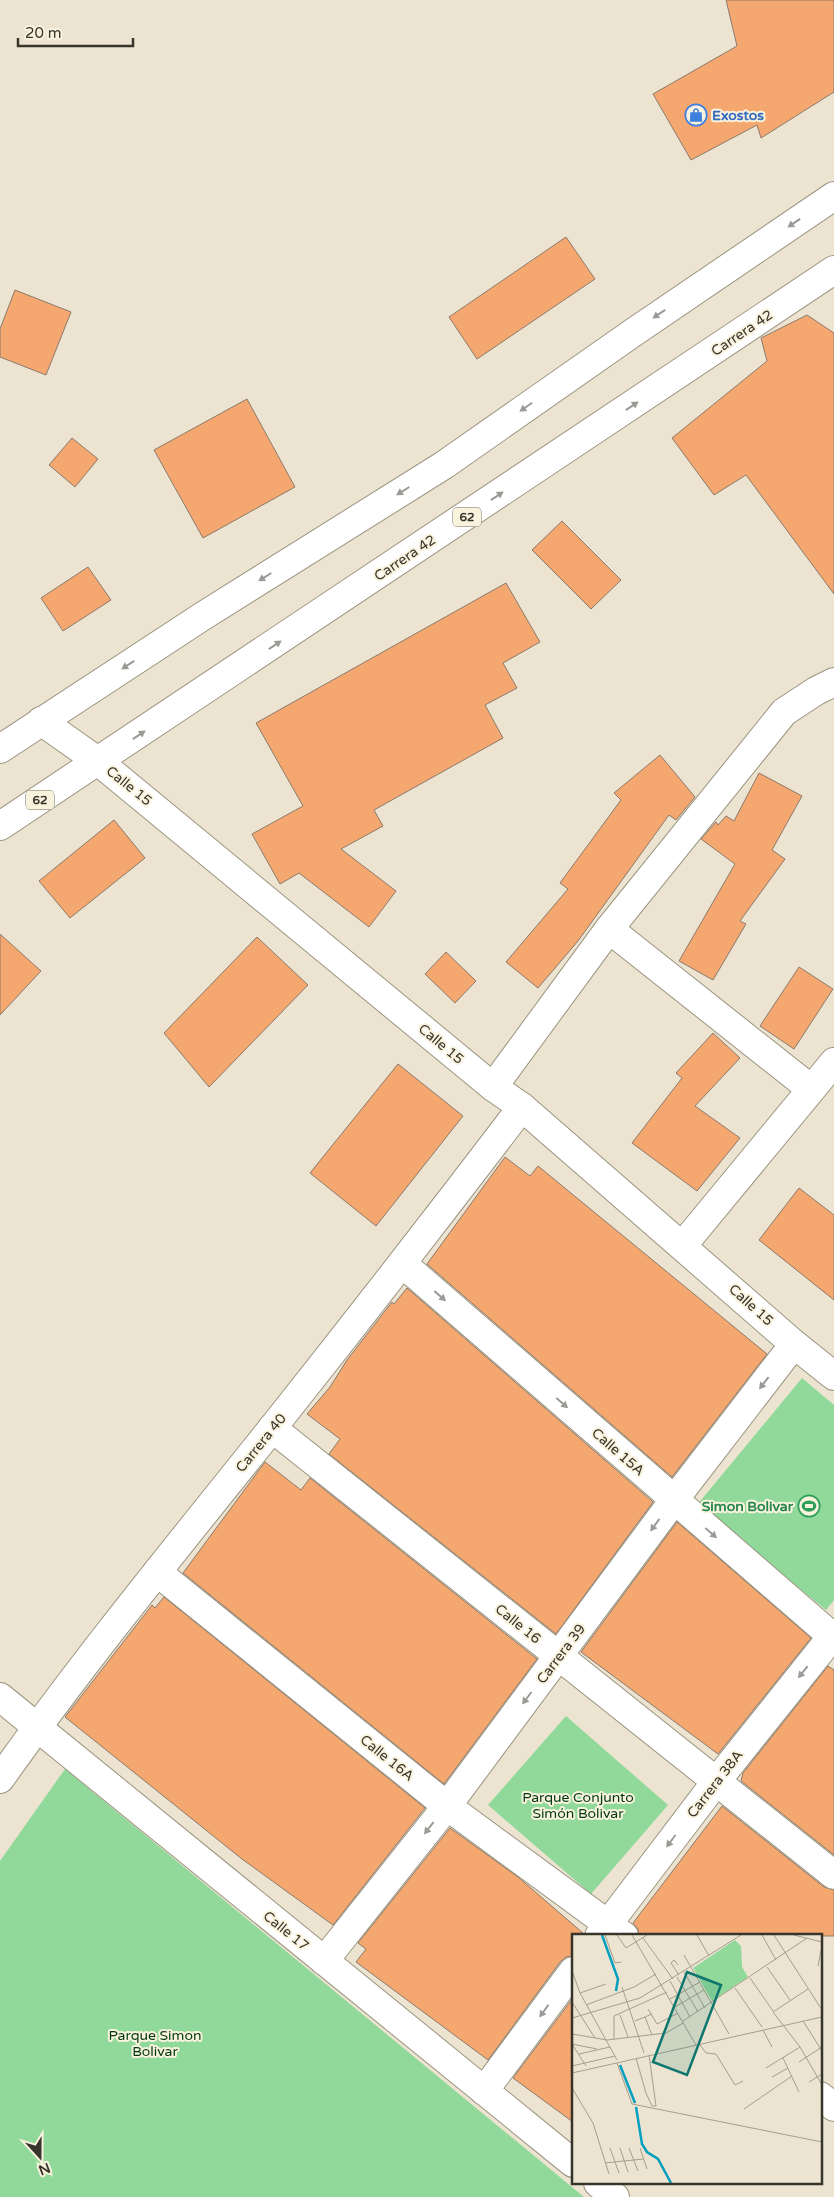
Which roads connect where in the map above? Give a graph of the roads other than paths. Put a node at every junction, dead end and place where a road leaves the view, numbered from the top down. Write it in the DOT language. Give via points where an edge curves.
graph roads {
  1 [pos="834,196"];
  2 [pos="834,270"];
  3 [pos="834,682"];
  4 [pos="41,721"];
  5 [pos="0,749"];
  6 [pos="99,762"];
  7 [pos="0,826"];
  8 [pos="609,930"];
  9 [pos="834,1062"];
  10 [pos="493,1087"];
  11 [pos="811,1089"];
  12 [pos="522,1107"];
  13 [pos="683,1245"];
  14 [pos="403,1264"];
  15 [pos="794,1344"];
  16 [pos="834,1376"];
  17 [pos="272,1428"];
  18 [pos="674,1500"];
  19 [pos="157,1572"];
  20 [pos="833,1636"];
  21 [pos="558,1657"];
  22 [pos="0,1697"];
  23 [pos="36,1728"];
  24 [pos="0,1779"];
  25 [pos="715,1783"];
  26 [pos="447,1806"];
  27 [pos="834,1876"];
  28 [pos="611,1932"];
  29 [pos="324,1961"];
  30 [pos="572,1973"];
  31 [pos="484,2091"];
  32 [pos="822,2098"];
  33 [pos="834,2107"];
  34 [pos="572,2162"];
  35 [pos="599,2184"];
  36 [pos="615,2197"];
  1 -- 4 [label="main road, one-way" via="444,465"];
  6 -- 2 [label="main road, Carrera 42 / 62, one-way"];
  3 -- 8 [label="main road" via="784,712"];
  4 -- 5 [label="main road"];
  4 -- 6 [label="main road, Calle 15"];
  6 -- 7 [label="main road, Carrera 42 / 62"];
  6 -- 10 [label="main road, Calle 15"];
  8 -- 10 [label="main road"];
  8 -- 11 [label="main road"];
  9 -- 11 [label="main road"];
  10 -- 12 [label="main road, Calle 15"];
  11 -- 13 [label="main road"];
  12 -- 13 [label="main road, Calle 15"];
  12 -- 14 [label="main road, Carrera 40"];
  13 -- 15 [label="main road, Calle 15"];
  14 -- 17 [label="main road, Carrera 40"];
  14 -- 18 [label="main road, Calle 15A, one-way"];
  15 -- 16 [label="main road, Calle 15"];
  15 -- 18 [label="main road, Carrera 39, one-way"];
  17 -- 19 [label="main road, Carrera 40"];
  17 -- 21 [label="main road, Calle 16"];
  18 -- 20 [label="main road, Calle 15A, one-way"];
  18 -- 21 [label="main road, Carrera 39, one-way"];
  19 -- 23 [label="main road, Carrera 40"];
  19 -- 26 [label="main road, Calle 16A"];
  20 -- 25 [label="main road, Carrera 38A, one-way"];
  21 -- 25 [label="main road, Calle 16"];
  21 -- 26 [label="main road, Carrera 39, one-way"];
  22 -- 23 [label="main road, Calle 17"];
  23 -- 24 [label="main road, Carrera 40"];
  23 -- 29 [label="main road, Calle 17"];
  25 -- 27 [label="main road, Calle 16"];
  25 -- 28 [label="main road, Carrera 38A, one-way"];
  26 -- 28 [label="main road, Calle 16A"];
  26 -- 29 [label="main road, Carrera 39, one-way"];
  29 -- 31 [label="main road, Calle 17"];
  30 -- 31 [label="main road, one-way"];
  31 -- 34 [label="main road, Calle 17"];
  32 -- 33 [label="main road"];
  35 -- 36 [label="main road"];
}
